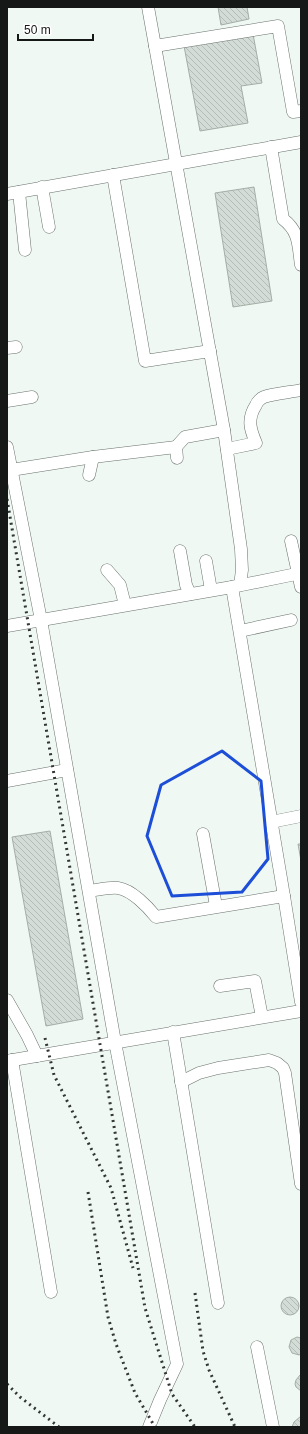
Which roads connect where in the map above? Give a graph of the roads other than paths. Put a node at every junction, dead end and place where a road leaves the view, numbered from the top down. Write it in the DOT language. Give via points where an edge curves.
graph roads {
  1 [pos="148,7"];
  2 [pos="155,46"];
  3 [pos="301,111"];
  4 [pos="301,142"];
  5 [pos="271,147"];
  6 [pos="176,164"];
  7 [pos="113,175"];
  8 [pos="42,187"];
  9 [pos="13,193"];
  10 [pos="49,227"];
  11 [pos="25,250"];
  12 [pos="301,265"];
  13 [pos="210,351"];
  14 [pos="301,390"];
  15 [pos="32,397"];
  16 [pos="7,401"];
  17 [pos="224,430"];
  18 [pos="7,447"];
  19 [pos="227,449"];
  20 [pos="93,457"];
  21 [pos="12,470"];
  22 [pos="89,475"];
  23 [pos="291,541"];
  24 [pos="180,551"];
  25 [pos="206,561"];
  26 [pos="107,570"];
  27 [pos="300,574"];
  28 [pos="236,586"];
  29 [pos="301,587"];
  30 [pos="211,590"];
  31 [pos="190,594"];
  32 [pos="125,605"];
  33 [pos="41,620"];
  34 [pos="291,620"];
  35 [pos="7,626"];
  36 [pos="240,631"];
  37 [pos="67,770"];
  38 [pos="7,781"];
  39 [pos="301,816"];
  40 [pos="271,822"];
  41 [pos="203,834"];
  42 [pos="89,891"];
  43 [pos="284,896"];
  44 [pos="216,906"];
  45 [pos="220,986"];
  46 [pos="7,1000"];
  47 [pos="301,1002"];
  48 [pos="301,1011"];
  49 [pos="262,1017"];
  50 [pos="173,1032"];
  51 [pos="115,1042"];
  52 [pos="37,1056"];
  53 [pos="10,1061"];
  54 [pos="181,1082"];
  55 [pos="301,1184"];
  56 [pos="51,1292"];
  57 [pos="218,1303"];
  58 [pos="257,1347"];
  59 [pos="149,1427"];
  60 [pos="273,1427"];
  1 -- 2 [label="lane"];
  2 -- 3 [label="lane" via="278,26 293,112"];
  2 -- 6 [label="lane"];
  4 -- 5 [label="lane"];
  5 -- 6 [label="lane"];
  5 -- 12 [label="lane" via="283,219 296,233"];
  6 -- 7 [label="lane"];
  6 -- 13 [label="lane"];
  7 -- 8 [label="lane"];
  7 -- 13 [label="lane" via="145,361"];
  8 -- 9 [label="lane"];
  8 -- 10 [label="lane"];
  9 -- 11 [label="lane"];
  13 -- 17 [label="lane"];
  14 -- 19 [label="lane" via="264,397 250,414 252,434 256,443"];
  15 -- 16 [label="lane"];
  17 -- 19 [label="lane"];
  17 -- 20 [label="lane" via="185,436 177,452"];
  18 -- 21 [label="lane"];
  19 -- 28 [label="lane" via="241,549 242,570"];
  20 -- 21 [label="lane"];
  20 -- 22 [label="lane"];
  21 -- 33 [label="lane"];
  23 -- 27 [label="lane"];
  24 -- 31 [label="lane"];
  25 -- 30 [label="lane"];
  26 -- 32 [label="lane" via="120,585"];
  27 -- 28 [label="lane"];
  27 -- 29 [label="lane"];
  28 -- 30 [label="lane"];
  28 -- 36 [label="lane"];
  30 -- 31 [label="lane"];
  31 -- 32 [label="lane"];
  32 -- 33 [label="lane"];
  33 -- 35 [label="lane"];
  33 -- 37 [label="lane"];
  34 -- 36 [label="lane"];
  36 -- 40 [label="lane"];
  37 -- 38 [label="lane"];
  37 -- 42 [label="lane"];
  39 -- 40 [label="lane"];
  40 -- 43 [label="lane"];
  41 -- 44 [label="lane"];
  42 -- 44 [label="lane" via="118,888 137,898 156,917"];
  42 -- 51 [label="lane"];
  43 -- 44 [label="lane"];
  43 -- 47 [label="lane"];
  45 -- 49 [label="lane" via="255,981"];
  46 -- 52 [label="lane"];
  48 -- 49 [label="lane"];
  49 -- 50 [label="lane"];
  50 -- 51 [label="lane"];
  50 -- 54 [label="lane"];
  51 -- 52 [label="lane"];
  51 -- 59 [label="lane" via="177,1364"];
  52 -- 53 [label="lane"];
  53 -- 56 [label="lane"];
  54 -- 55 [label="lane" via="199,1073 225,1066 269,1060 283,1068"];
  54 -- 57 [label="lane"];
  58 -- 60 [label="lane"];
}
